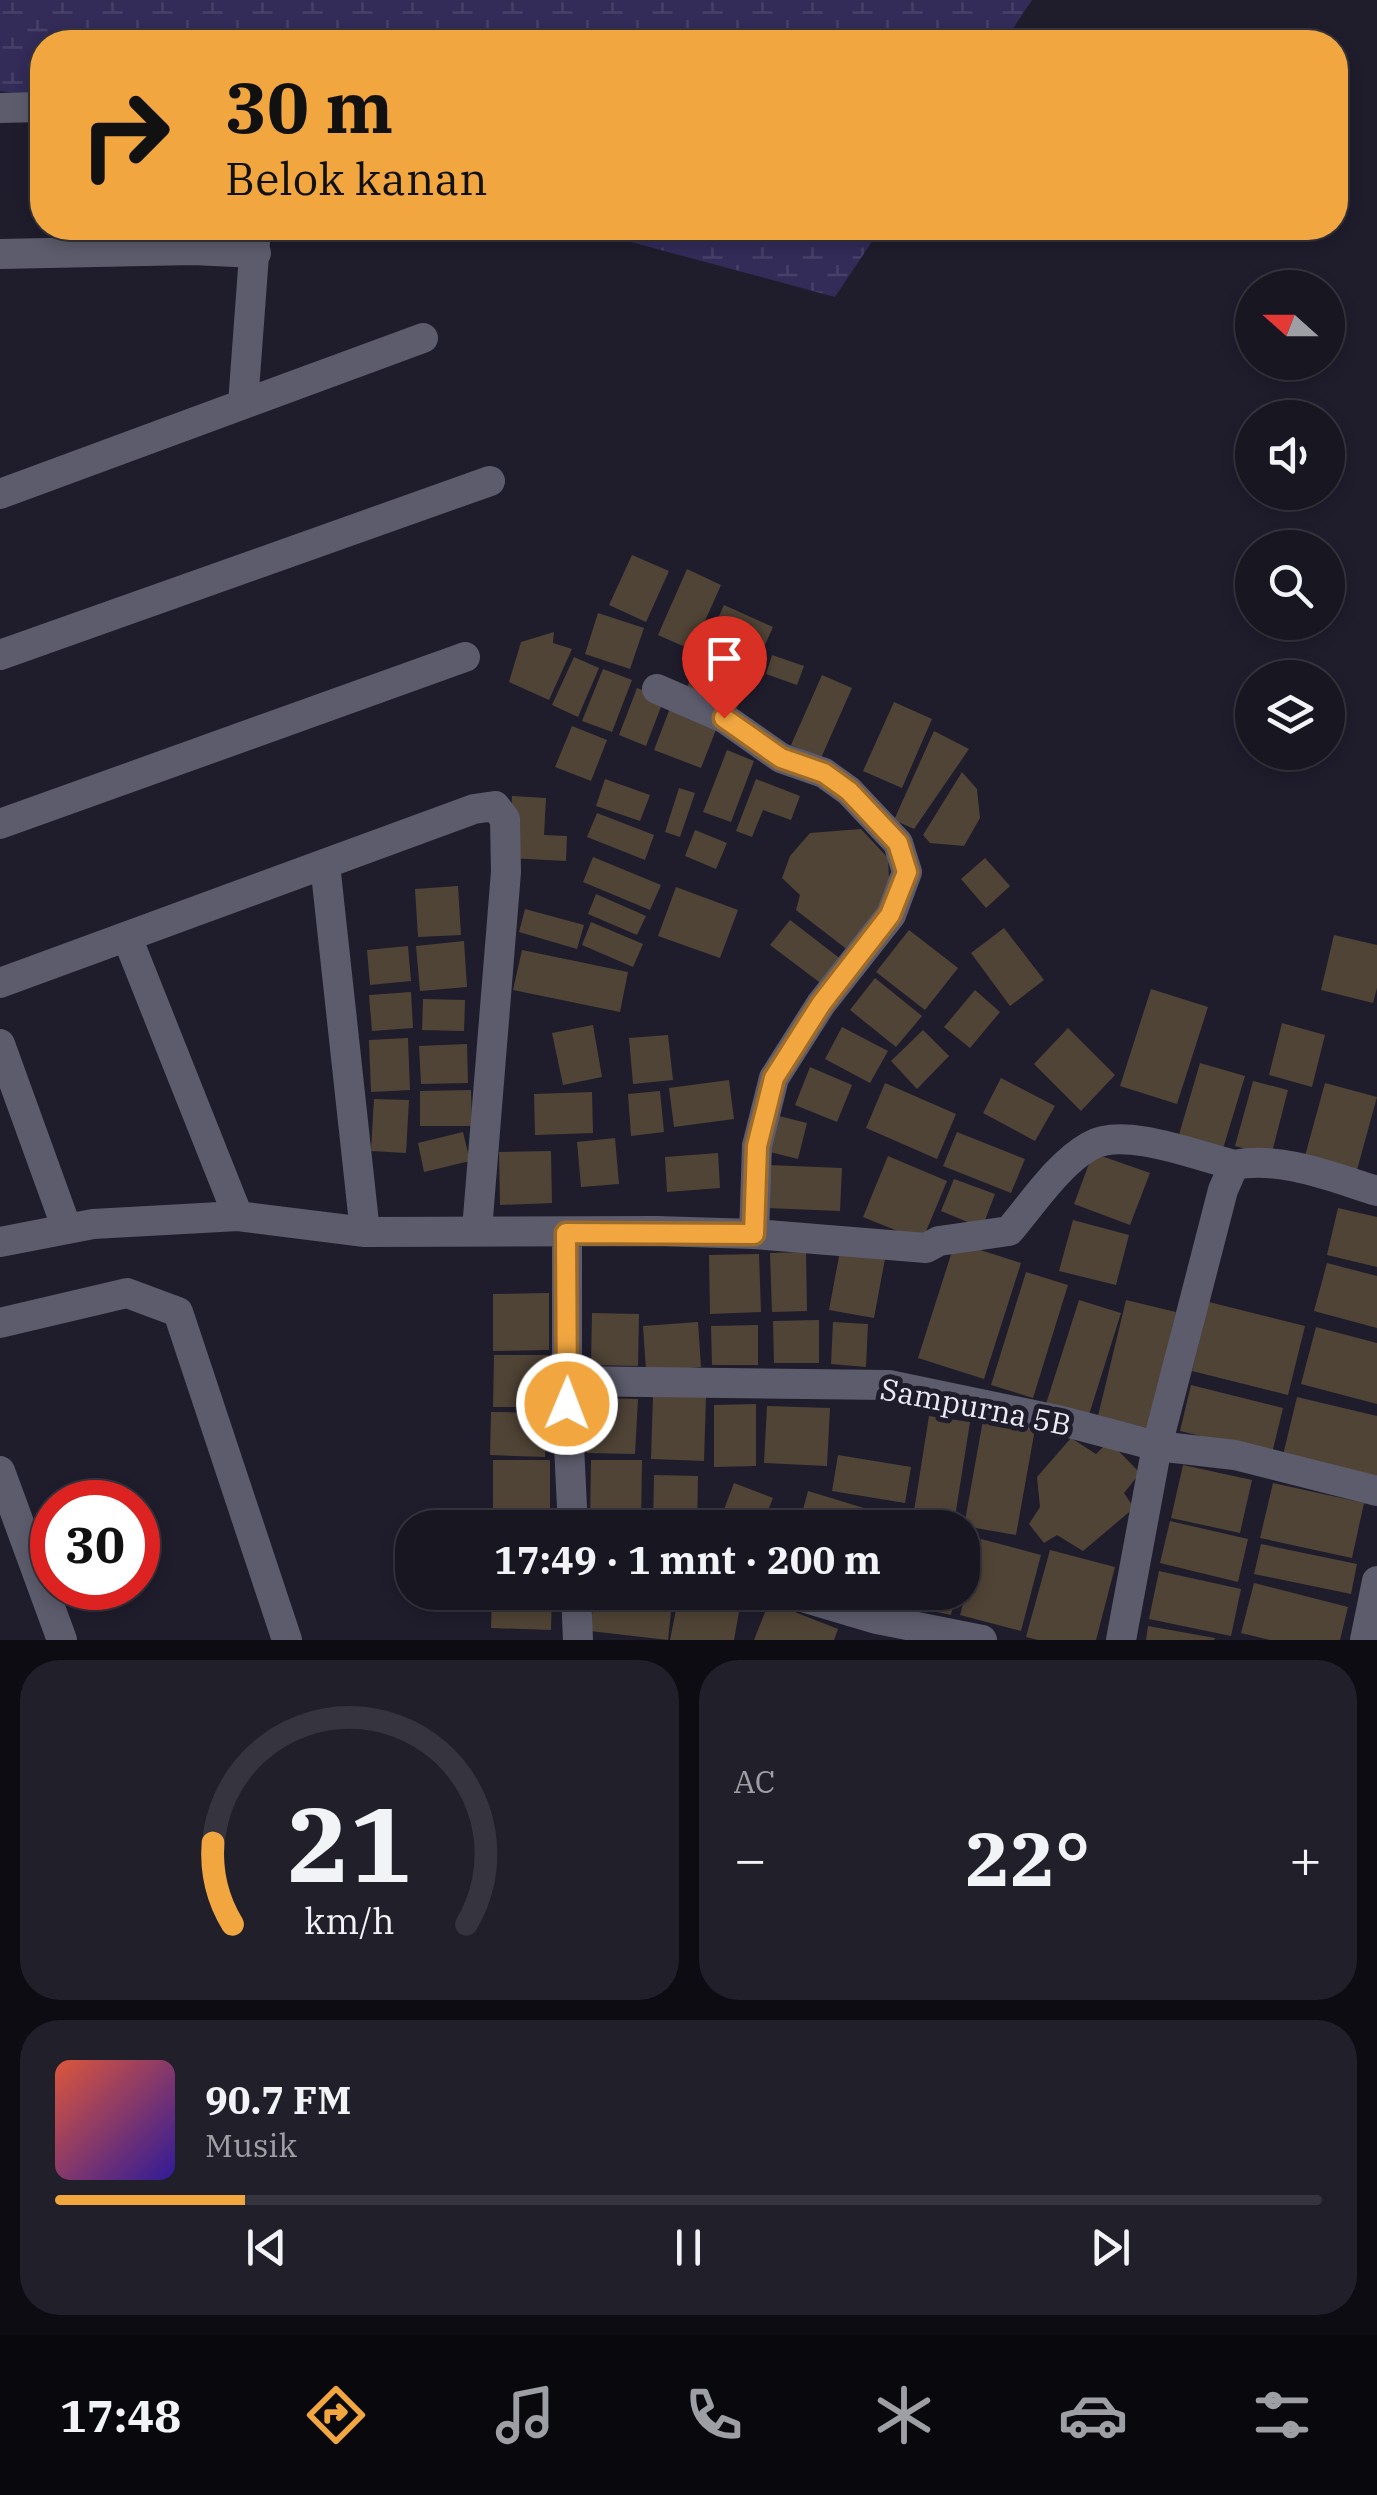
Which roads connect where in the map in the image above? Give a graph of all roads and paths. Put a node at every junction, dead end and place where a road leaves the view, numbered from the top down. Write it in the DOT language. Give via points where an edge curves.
graph roads {
  1 [pos="30,107"];
  2 [pos="0,108"];
  3 [pos="256,240"];
  4 [pos="0,254"];
  5 [pos="423,338"];
  6 [pos="243,404"];
  7 [pos="490,482"];
  8 [pos="0,494"];
  9 [pos="0,655"];
  10 [pos="465,657"];
  11 [pos="657,689"];
  12 [pos="0,824"];
  13 [pos="325,864"];
  14 [pos="128,937"];
  15 [pos="0,983"];
  16 [pos="0,1044"];
  17 [pos="1234,1165"];
  18 [pos="1377,1191"];
  19 [pos="238,1216"];
  20 [pos="67,1229"];
  21 [pos="477,1230"];
  22 [pos="366,1232"];
  23 [pos="566,1233"];
  24 [pos="754,1234"];
  25 [pos="0,1242"];
  26 [pos="0,1323"];
  27 [pos="568,1381"];
  28 [pos="1157,1446"];
  29 [pos="0,1472"];
  30 [pos="1377,1491"];
  31 [pos="573,1510"];
  32 [pos="1377,1581"];
  33 [pos="577,1610"];
  34 [pos="847,1610"];
  35 [pos="62,1640"];
  36 [pos="287,1640"];
  37 [pos="578,1640"];
  38 [pos="982,1640"];
  39 [pos="1121,1640"];
  40 [pos="1365,1640"];
  1 -- 2 [label="street"];
  3 -- 4 [label="street" via="193,250"];
  3 -- 6 [label="street"];
  5 -- 6 [label="street"];
  6 -- 8 [label="street"];
  7 -- 9 [label="street"];
  10 -- 12 [label="street"];
  11 -- 24 [label="street" via="724,718 781,758 824,773 849,791 898,843 907,872 890,915 774,1078 757,1146"];
  13 -- 14 [label="street"];
  13 -- 21 [label="street" via="487,806 505,819"];
  13 -- 22 [label="street"];
  14 -- 15 [label="street"];
  14 -- 19 [label="street"];
  16 -- 20 [label="street"];
  17 -- 18 [label="street" via="1297,1167"];
  17 -- 24 [label="street" via="1114,1138 1073,1158 1009,1231 926,1248"];
  17 -- 28 [label="street"];
  19 -- 20 [label="street"];
  19 -- 22 [label="street"];
  20 -- 25 [label="street"];
  21 -- 22 [label="street"];
  21 -- 23 [label="street"];
  23 -- 24 [label="street"];
  23 -- 27 [label="street"];
  26 -- 36 [label="street" via="127,1293 178,1312"];
  27 -- 28 [label="street, Sampurna 5B" via="889,1385"];
  27 -- 31 [label="street"];
  28 -- 30 [label="street, Sampurna 5B" via="1235,1455"];
  28 -- 39 [label="street"];
  29 -- 35 [label="street"];
  32 -- 40 [label="street"];
  33 -- 37 [label="street"];
  34 -- 38 [label="street"];
}
